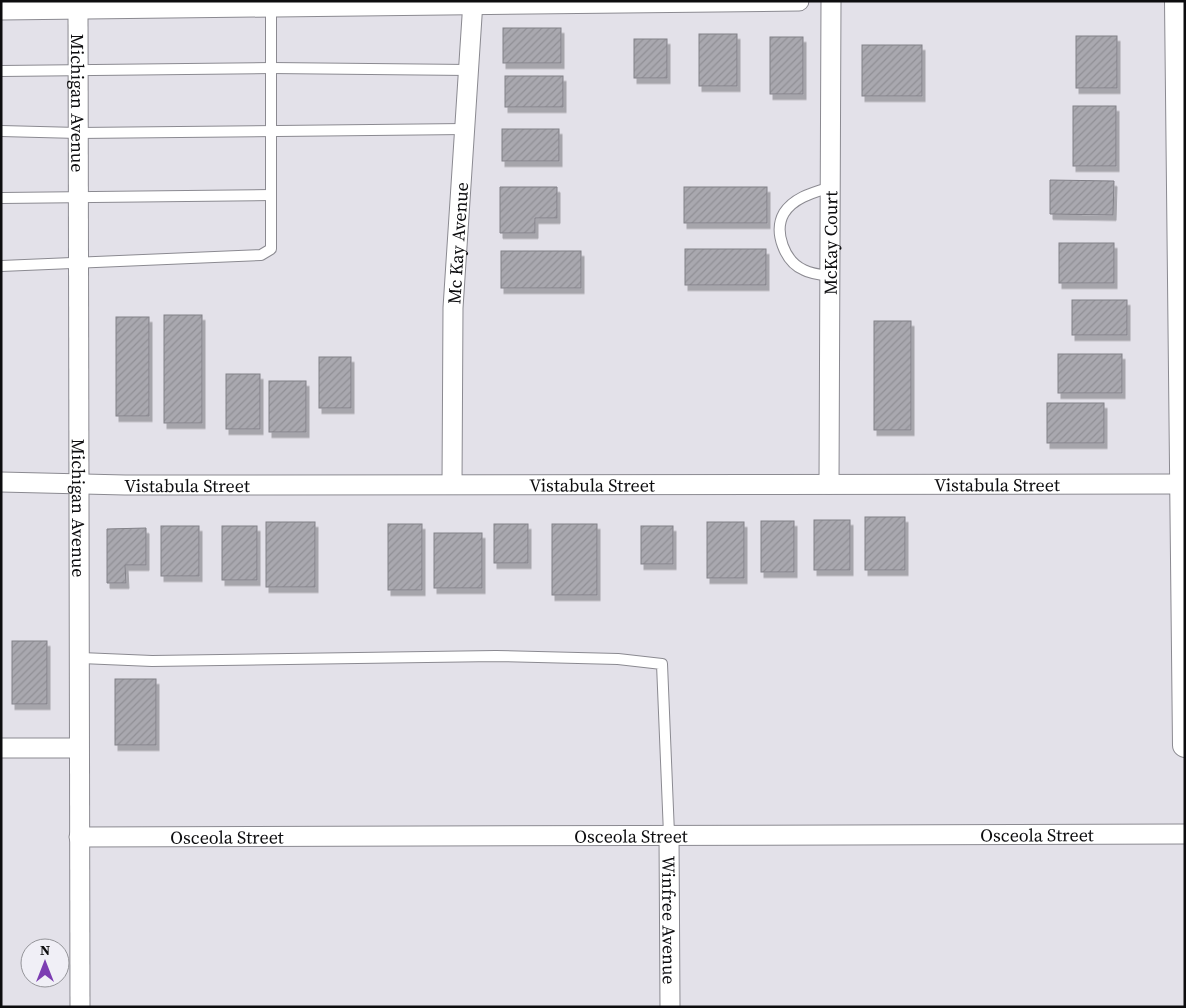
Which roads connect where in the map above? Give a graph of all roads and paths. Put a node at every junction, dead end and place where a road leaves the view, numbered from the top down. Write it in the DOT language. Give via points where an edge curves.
graph roads {
  1 [pos="799,1"];
  2 [pos="831,1"];
  3 [pos="1177,1"];
  4 [pos="473,4"];
  5 [pos="272,8"];
  6 [pos="78,9"];
  7 [pos="1,10"];
  8 [pos="272,68"];
  9 [pos="78,70"];
  10 [pos="469,70"];
  11 [pos="1,71"];
  12 [pos="465,130"];
  13 [pos="1,131"];
  14 [pos="271,131"];
  15 [pos="78,133"];
  16 [pos="831,187"];
  17 [pos="272,195"];
  18 [pos="78,197"];
  19 [pos="1,198"];
  20 [pos="77,263"];
  21 [pos="1,266"];
  22 [pos="830,276"];
  23 [pos="1,482"];
  24 [pos="80,484"];
  25 [pos="452,484"];
  26 [pos="829,484"];
  27 [pos="1184,484"];
  28 [pos="81,658"];
  29 [pos="1185,746"];
  30 [pos="1,748"];
  31 [pos="78,748"];
  32 [pos="669,834"];
  33 [pos="1185,834"];
  34 [pos="79,837"];
  35 [pos="80,1007"];
  36 [pos="670,1007"];
  1 -- 4 [label="street"];
  2 -- 16 [label="street, McKay Court"];
  3 -- 27 [label="street"];
  4 -- 5 [label="street"];
  4 -- 10 [label="street, Mc Kay Avenue"];
  5 -- 6 [label="street"];
  5 -- 8 [label="lane"];
  6 -- 7 [label="street"];
  6 -- 9 [label="street, Michigan Avenue"];
  8 -- 9 [label="lane"];
  8 -- 10 [label="lane"];
  8 -- 14 [label="lane"];
  9 -- 11 [label="lane"];
  9 -- 15 [label="street, Michigan Avenue"];
  10 -- 12 [label="street, Mc Kay Avenue"];
  12 -- 14 [label="lane"];
  12 -- 25 [label="street, Mc Kay Avenue" via="453,308"];
  13 -- 15 [label="lane"];
  14 -- 15 [label="lane"];
  14 -- 17 [label="lane"];
  15 -- 18 [label="street, Michigan Avenue"];
  16 -- 22 [label="street, McKay Court"];
  16 -- 22 [label="lane" via="799,200 784,213 781,223 782,242 789,259 804,271"];
  17 -- 18 [label="lane"];
  17 -- 20 [label="lane" via="272,249 261,256"];
  18 -- 19 [label="lane"];
  18 -- 20 [label="street, Michigan Avenue"];
  20 -- 21 [label="lane"];
  20 -- 24 [label="street, Michigan Avenue"];
  22 -- 26 [label="street, McKay Court"];
  23 -- 24 [label="street, Vistabula Street"];
  24 -- 25 [label="street, Vistabula Street"];
  24 -- 28 [label="street, Michigan Avenue"];
  25 -- 26 [label="street, Vistabula Street"];
  26 -- 27 [label="street, Vistabula Street"];
  27 -- 29 [label="street"];
  28 -- 31 [label="street, Michigan Avenue"];
  28 -- 32 [label="lane" via="152,661 496,656 618,659 662,664"];
  30 -- 31 [label="street"];
  31 -- 34 [label="street, Michigan Avenue"];
  32 -- 33 [label="street, Osceola Street"];
  32 -- 34 [label="street, Osceola Street"];
  32 -- 36 [label="street, Winfree Avenue"];
  34 -- 35 [label="street, Michigan Avenue"];
}
